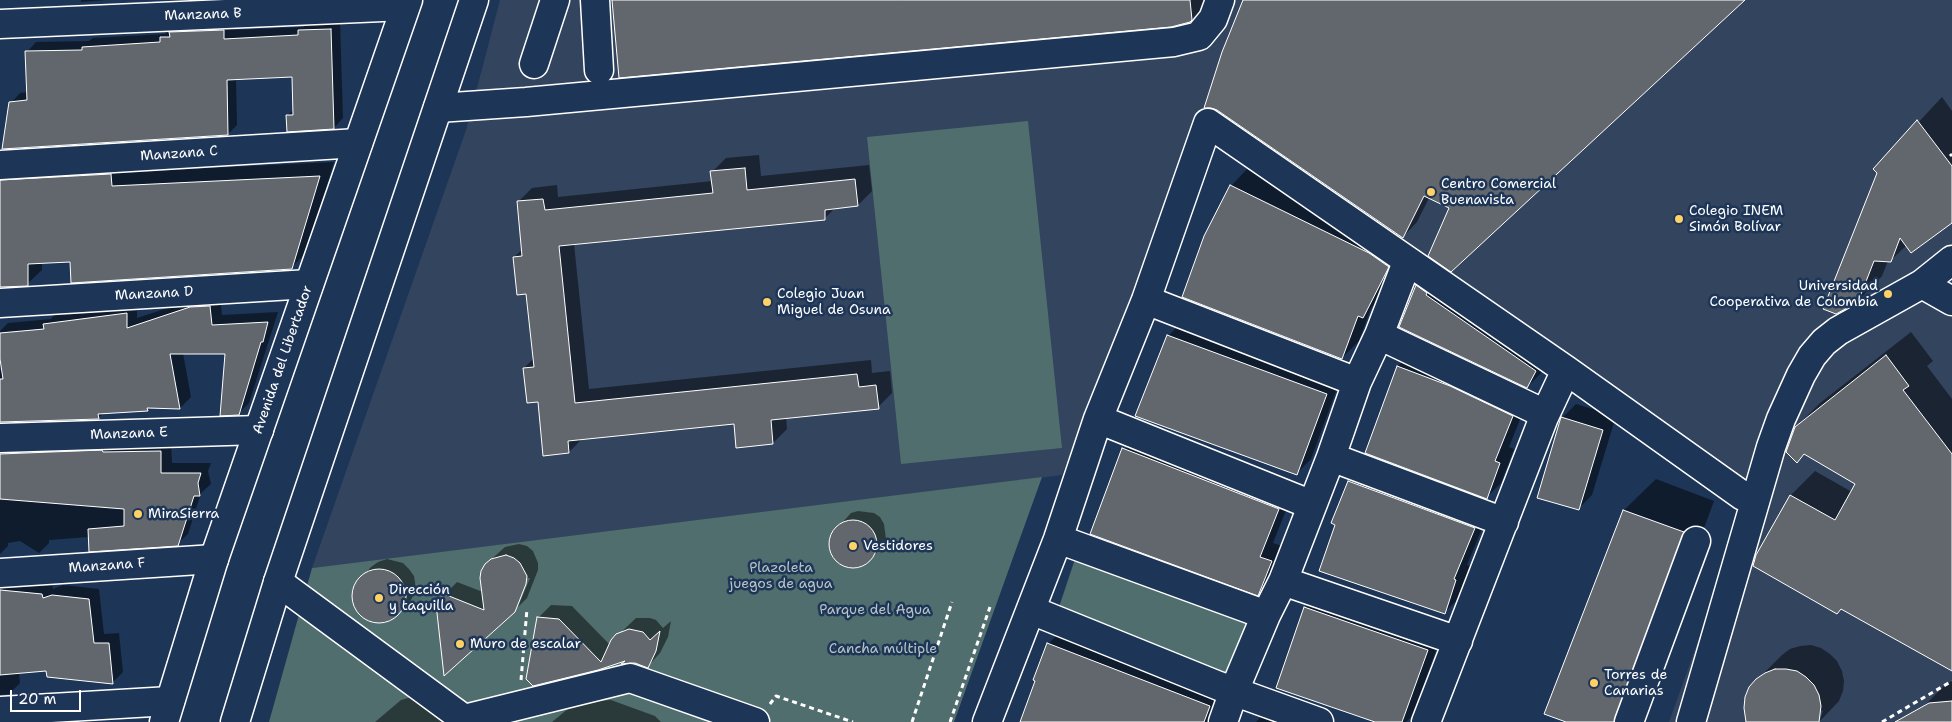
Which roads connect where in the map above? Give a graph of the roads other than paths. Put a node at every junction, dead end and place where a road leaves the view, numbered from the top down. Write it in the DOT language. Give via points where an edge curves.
graph roads {
  1 [pos="3,0"];
  2 [pos="474,0"];
  3 [pos="555,0"];
  4 [pos="595,0"];
  5 [pos="1220,0"];
  6 [pos="407,3"];
  7 [pos="0,24"];
  8 [pos="534,64"];
  9 [pos="600,70"];
  10 [pos="438,108"];
  11 [pos="358,143"];
  12 [pos="0,165"];
  13 [pos="1952,260"];
  14 [pos="1407,262"];
  15 [pos="309,284"];
  16 [pos="1922,284"];
  17 [pos="1146,300"];
  18 [pos="1952,301"];
  19 [pos="0,303"];
  20 [pos="1379,335"];
  21 [pos="1566,370"];
  22 [pos="1357,382"];
  23 [pos="1545,414"];
  24 [pos="1098,419"];
  25 [pos="259,430"];
  26 [pos="0,438"];
  27 [pos="1331,457"];
  28 [pos="1743,496"];
  29 [pos="1312,505"];
  30 [pos="1504,522"];
  31 [pos="1058,539"];
  32 [pos="1696,541"];
  33 [pos="214,559"];
  34 [pos="0,573"];
  35 [pos="1283,581"];
  36 [pos="278,582"];
  37 [pos="1031,610"];
  38 [pos="1266,615"];
  39 [pos="1458,641"];
  40 [pos="1234,691"];
  41 [pos="0,711"];
  42 [pos="167,712"];
  43 [pos="464,721"];
  44 [pos="235,722"];
  45 [pos="755,722"];
  46 [pos="987,722"];
  47 [pos="1224,722"];
  48 [pos="1319,722"];
  49 [pos="1426,722"];
  50 [pos="1629,722"];
  51 [pos="1691,722"];
  1 -- 7 [label="street"];
  2 -- 10 [label="street"];
  3 -- 8 [label="street"];
  4 -- 9 [label="street"];
  5 -- 10 [label="street" via="1213,19 1199,36 1174,42"];
  6 -- 7 [label="street, Manzana B"];
  6 -- 11 [label="street, Avenida del Libertador"];
  10 -- 36 [label="street"];
  11 -- 12 [label="street, Manzana C"];
  11 -- 15 [label="street, Avenida del Libertador"];
  13 -- 16 [label="street"];
  14 -- 17 [label="street" via="1208,123"];
  14 -- 20 [label="street"];
  14 -- 21 [label="street"];
  15 -- 19 [label="street, Manzana D"];
  15 -- 25 [label="street, Avenida del Libertador"];
  16 -- 18 [label="street"];
  16 -- 51 [label="street" via="1838,330 1812,356 1801,375 1771,447"];
  17 -- 22 [label="street"];
  17 -- 24 [label="street"];
  20 -- 22 [label="street"];
  20 -- 23 [label="street"];
  21 -- 23 [label="street"];
  21 -- 28 [label="street"];
  22 -- 27 [label="street"];
  23 -- 30 [label="street"];
  24 -- 29 [label="street"];
  24 -- 31 [label="street"];
  25 -- 26 [label="street, Manzana E"];
  25 -- 33 [label="street, Avenida del Libertador"];
  27 -- 29 [label="street"];
  27 -- 30 [label="street"];
  29 -- 35 [label="street"];
  30 -- 39 [label="street"];
  31 -- 37 [label="street"];
  31 -- 38 [label="street"];
  32 -- 50 [label="street"];
  33 -- 34 [label="street, Manzana F"];
  33 -- 42 [label="street, Avenida del Libertador"];
  35 -- 38 [label="street"];
  35 -- 39 [label="street"];
  36 -- 43 [label="street"];
  36 -- 44 [label="street"];
  37 -- 40 [label="street"];
  37 -- 46 [label="street"];
  38 -- 40 [label="street"];
  39 -- 49 [label="street"];
  40 -- 47 [label="street"];
  40 -- 48 [label="street"];
  41 -- 42 [label="street"];
  43 -- 45 [label="street" via="630,678"];
}
